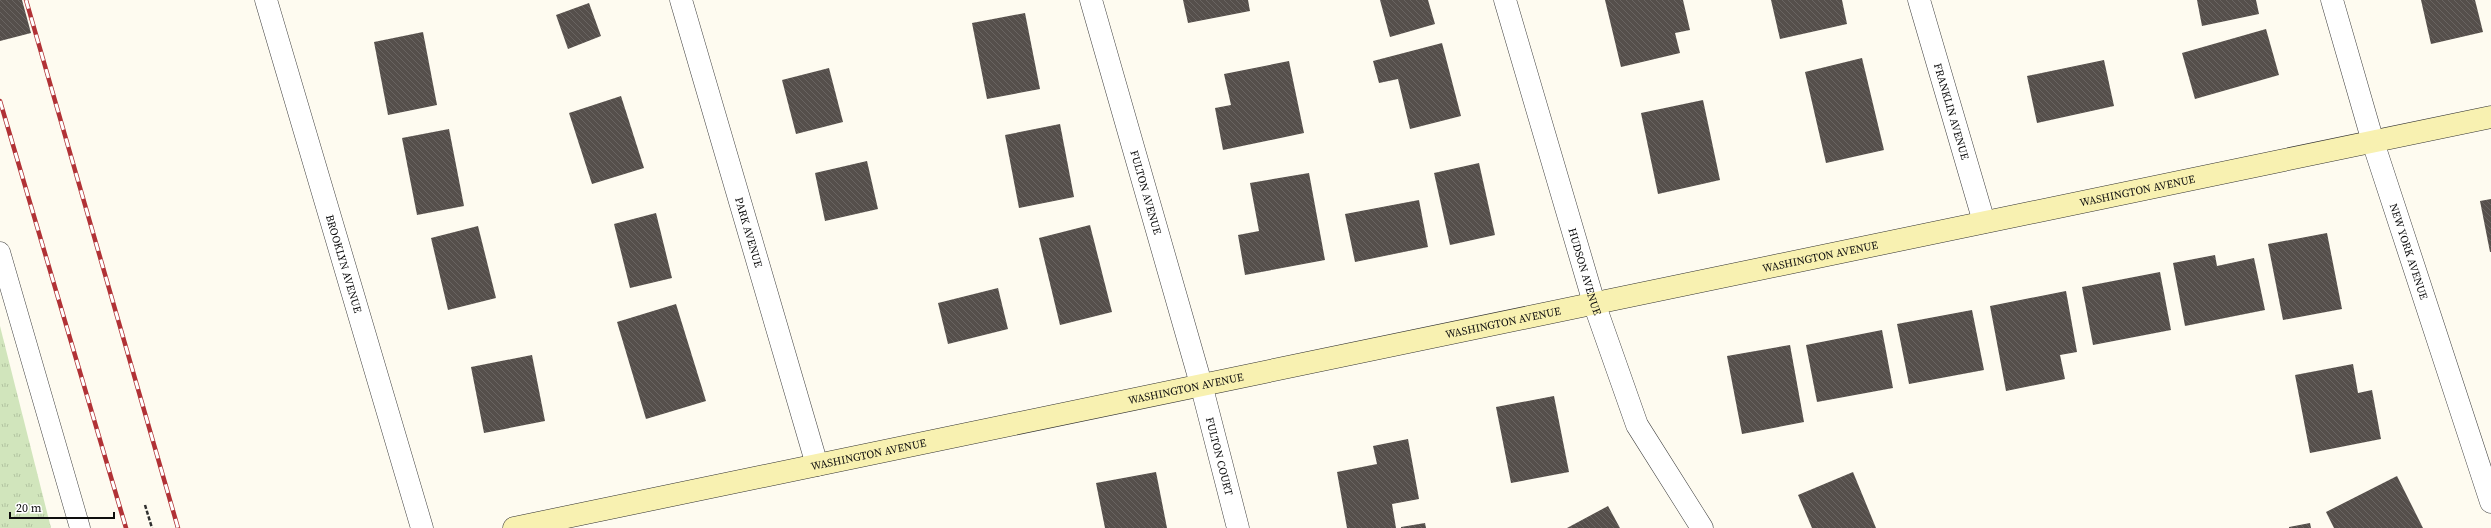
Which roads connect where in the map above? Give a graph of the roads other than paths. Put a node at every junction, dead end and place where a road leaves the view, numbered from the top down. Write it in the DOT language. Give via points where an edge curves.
graph roads {
  1 [pos="266,0"];
  2 [pos="681,0"];
  3 [pos="1091,0"];
  4 [pos="1505,0"];
  5 [pos="1919,0"];
  6 [pos="2332,0"];
  7 [pos="2491,117"];
  8 [pos="2374,142"];
  9 [pos="1984,222"];
  10 [pos="0,252"];
  11 [pos="1594,303"];
  12 [pos="1201,384"];
  13 [pos="817,465"];
  14 [pos="2491,502"];
  15 [pos="80,528"];
  16 [pos="422,528"];
  17 [pos="514,528"];
  18 [pos="1238,528"];
  19 [pos="1702,528"];
  1 -- 16 [label="street, BROOKLYN AVENUE"];
  2 -- 13 [label="street, PARK AVENUE"];
  3 -- 12 [label="street, FULTON AVENUE"];
  4 -- 11 [label="street, HUDSON AVENUE"];
  5 -- 9 [label="street, FRANKLIN AVENUE"];
  6 -- 8 [label="street, NEW YORK AVENUE"];
  7 -- 8 [label="street, WASHINGTON AVENUE"];
  8 -- 9 [label="street, WASHINGTON AVENUE"];
  8 -- 14 [label="street, NEW YORK AVENUE"];
  9 -- 11 [label="street, WASHINGTON AVENUE"];
  10 -- 15 [label="lane"];
  11 -- 12 [label="street, WASHINGTON AVENUE"];
  11 -- 19 [label="street, HUDSON AVENUE" via="1637,425"];
  12 -- 13 [label="street, WASHINGTON AVENUE"];
  12 -- 18 [label="street, FULTON COURT"];
  13 -- 17 [label="street, WASHINGTON AVENUE"];
}
